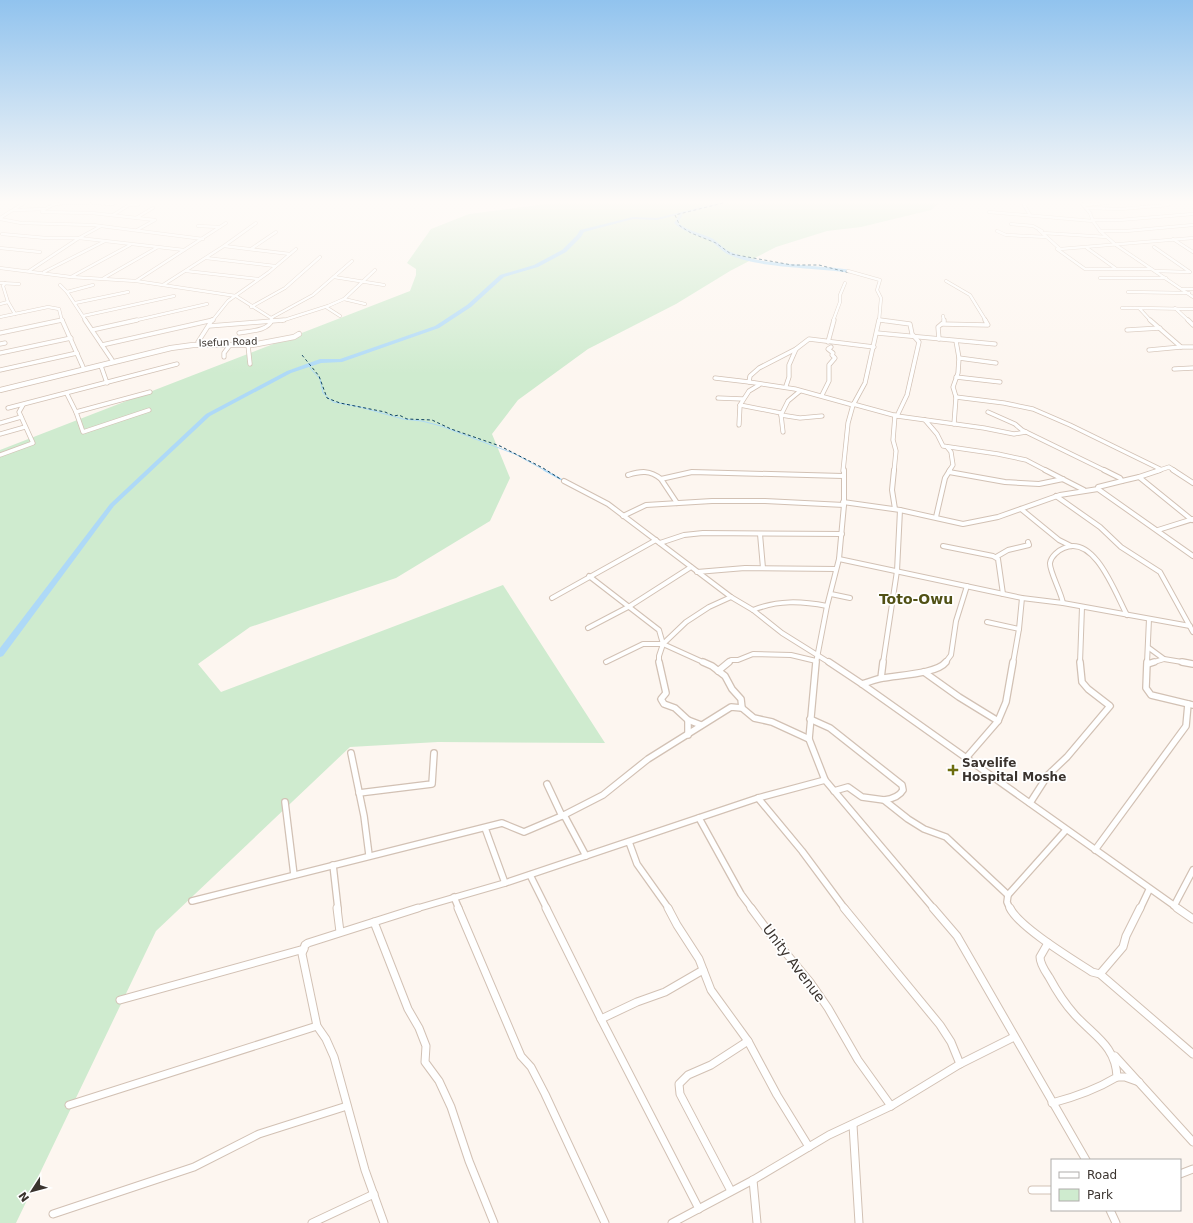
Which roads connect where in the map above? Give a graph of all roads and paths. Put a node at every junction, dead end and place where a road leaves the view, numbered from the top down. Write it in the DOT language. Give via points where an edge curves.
graph roads {
  1 [pos="46,260"];
  2 [pos="68,260"];
  3 [pos="101,260"];
  4 [pos="135,260"];
  5 [pos="168,260"];
  6 [pos="203,260"];
  7 [pos="224,260"];
  8 [pos="283,260"];
  9 [pos="317,260"];
  10 [pos="1072,260"];
  11 [pos="1104,260"];
  12 [pos="1139,260"];
  13 [pos="1174,260"];
  14 [pos="352,261"];
  15 [pos="276,266"];
  16 [pos="0,268"];
  17 [pos="1115,268"];
  18 [pos="375,270"];
  19 [pos="1154,270"];
  20 [pos="29,271"];
  21 [pos="185,271"];
  22 [pos="848,271"];
  23 [pos="44,272"];
  24 [pos="1192,272"];
  25 [pos="71,277"];
  26 [pos="334,277"];
  27 [pos="104,278"];
  28 [pos="1100,278"];
  29 [pos="1166,278"];
  30 [pos="258,279"];
  31 [pos="136,281"];
  32 [pos="364,281"];
  33 [pos="946,281"];
  34 [pos="0,283"];
  35 [pos="5,283"];
  36 [pos="845,283"];
  37 [pos="19,284"];
  38 [pos="60,285"];
  39 [pos="163,285"];
  40 [pos="384,285"];
  41 [pos="93,286"];
  42 [pos="1182,289"];
  43 [pos="1193,289"];
  44 [pos="67,292"];
  45 [pos="128,292"];
  46 [pos="1128,292"];
  47 [pos="1188,293"];
  48 [pos="174,296"];
  49 [pos="236,296"];
  50 [pos="1193,297"];
  51 [pos="344,299"];
  52 [pos="8,302"];
  53 [pos="0,304"];
  54 [pos="75,304"];
  55 [pos="207,304"];
  56 [pos="365,304"];
  57 [pos="251,307"];
  58 [pos="326,307"];
  59 [pos="1122,308"];
  60 [pos="1139,308"];
  61 [pos="1174,308"];
  62 [pos="1193,309"];
  63 [pos="15,314"];
  64 [pos="83,316"];
  65 [pos="340,316"];
  66 [pos="943,316"];
  67 [pos="0,317"];
  68 [pos="271,319"];
  69 [pos="62,320"];
  70 [pos="213,320"];
  71 [pos="880,320"];
  72 [pos="942,324"];
  73 [pos="1193,325"];
  74 [pos="209,326"];
  75 [pos="1160,328"];
  76 [pos="92,330"];
  77 [pos="1127,330"];
  78 [pos="0,333"];
  79 [pos="239,333"];
  80 [pos="878,333"];
  81 [pos="914,336"];
  82 [pos="71,338"];
  83 [pos="939,339"];
  84 [pos="956,341"];
  85 [pos="198,342"];
  86 [pos="828,342"];
  87 [pos="5,343"];
  88 [pos="0,344"];
  89 [pos="996,344"];
  90 [pos="102,345"];
  91 [pos="230,345"];
  92 [pos="248,346"];
  93 [pos="874,347"];
  94 [pos="1181,347"];
  95 [pos="1193,347"];
  96 [pos="831,348"];
  97 [pos="796,349"];
  98 [pos="1149,350"];
  99 [pos="77,352"];
  100 [pos="0,353"];
  101 [pos="146,353"];
  102 [pos="224,357"];
  103 [pos="959,358"];
  104 [pos="112,360"];
  105 [pos="996,363"];
  106 [pos="177,364"];
  107 [pos="250,364"];
  108 [pos="101,366"];
  109 [pos="83,368"];
  110 [pos="1193,368"];
  111 [pos="1174,369"];
  112 [pos="0,370"];
  113 [pos="956,377"];
  114 [pos="715,378"];
  115 [pos="749,382"];
  116 [pos="1000,382"];
  117 [pos="107,383"];
  118 [pos="759,385"];
  119 [pos="786,386"];
  120 [pos="0,389"];
  121 [pos="800,391"];
  122 [pos="150,392"];
  123 [pos="67,394"];
  124 [pos="822,395"];
  125 [pos="718,398"];
  126 [pos="956,398"];
  127 [pos="743,399"];
  128 [pos="853,404"];
  129 [pos="23,405"];
  130 [pos="740,405"];
  131 [pos="8,408"];
  132 [pos="149,410"];
  133 [pos="76,412"];
  134 [pos="988,412"];
  135 [pos="781,414"];
  136 [pos="822,416"];
  137 [pos="896,416"];
  138 [pos="21,417"];
  139 [pos="925,420"];
  140 [pos="0,423"];
  141 [pos="954,424"];
  142 [pos="739,425"];
  143 [pos="25,427"];
  144 [pos="783,432"];
  145 [pos="1026,432"];
  146 [pos="0,434"];
  147 [pos="947,447"];
  148 [pos="0,455"];
  149 [pos="1160,469"];
  150 [pos="949,472"];
  151 [pos="628,475"];
  152 [pos="843,476"];
  153 [pos="1139,477"];
  154 [pos="1063,478"];
  155 [pos="661,479"];
  156 [pos="564,481"];
  157 [pos="1122,481"];
  158 [pos="1193,483"];
  159 [pos="1098,489"];
  160 [pos="1084,490"];
  161 [pos="1056,496"];
  162 [pos="678,503"];
  163 [pos="843,504"];
  164 [pos="1022,509"];
  165 [pos="897,510"];
  166 [pos="623,516"];
  167 [pos="936,517"];
  168 [pos="1193,520"];
  169 [pos="1158,530"];
  170 [pos="760,534"];
  171 [pos="842,534"];
  172 [pos="1059,540"];
  173 [pos="658,542"];
  174 [pos="1028,542"];
  175 [pos="943,546"];
  176 [pos="1071,546"];
  177 [pos="1061,548"];
  178 [pos="1193,556"];
  179 [pos="996,557"];
  180 [pos="839,559"];
  181 [pos="691,567"];
  182 [pos="763,568"];
  183 [pos="836,569"];
  184 [pos="897,571"];
  185 [pos="696,572"];
  186 [pos="589,576"];
  187 [pos="967,586"];
  188 [pos="831,594"];
  189 [pos="1003,594"];
  190 [pos="731,597"];
  191 [pos="552,598"];
  192 [pos="850,598"];
  193 [pos="1022,598"];
  194 [pos="1063,603"];
  195 [pos="630,606"];
  196 [pos="827,606"];
  197 [pos="1082,608"];
  198 [pos="753,610"];
  199 [pos="1126,615"];
  200 [pos="1149,619"];
  201 [pos="987,622"];
  202 [pos="1190,626"];
  203 [pos="588,628"];
  204 [pos="1019,629"];
  205 [pos="1193,632"];
  206 [pos="663,644"];
  207 [pos="1149,648"];
  208 [pos="817,658"];
  209 [pos="1164,659"];
  210 [pos="606,662"];
  211 [pos="1148,664"];
  212 [pos="1193,664"];
  213 [pos="718,671"];
  214 [pos="924,672"];
  215 [pos="882,678"];
  216 [pos="862,684"];
  217 [pos="1190,704"];
  218 [pos="742,708"];
  219 [pos="810,719"];
  220 [pos="688,720"];
  221 [pos="998,721"];
  222 [pos="700,725"];
  223 [pos="688,735"];
  224 [pos="810,739"];
  225 [pos="351,753"];
  226 [pos="434,753"];
  227 [pos="966,758"];
  228 [pos="825,780"];
  229 [pos="547,784"];
  230 [pos="834,792"];
  231 [pos="359,793"];
  232 [pos="758,798"];
  233 [pos="884,800"];
  234 [pos="284,802"];
  235 [pos="1030,803"];
  236 [pos="563,816"];
  237 [pos="699,818"];
  238 [pos="485,828"];
  239 [pos="1066,830"];
  240 [pos="629,842"];
  241 [pos="1095,850"];
  242 [pos="370,855"];
  243 [pos="586,856"];
  244 [pos="333,865"];
  245 [pos="1193,870"];
  246 [pos="294,875"];
  247 [pos="530,875"];
  248 [pos="506,883"];
  249 [pos="1149,890"];
  250 [pos="1008,895"];
  251 [pos="454,897"];
  252 [pos="192,901"];
  253 [pos="1174,906"];
  254 [pos="1193,919"];
  255 [pos="374,922"];
  256 [pos="340,932"];
  257 [pos="1048,943"];
  258 [pos="304,949"];
  259 [pos="703,970"];
  260 [pos="1100,974"];
  261 [pos="120,1000"];
  262 [pos="601,1019"];
  263 [pos="317,1026"];
  264 [pos="1014,1037"];
  265 [pos="748,1041"];
  266 [pos="1110,1050"];
  267 [pos="1193,1054"];
  268 [pos="960,1064"];
  269 [pos="1117,1077"];
  270 [pos="1140,1083"];
  271 [pos="1052,1103"];
  272 [pos="69,1105"];
  273 [pos="347,1106"];
  274 [pos="891,1106"];
  275 [pos="853,1125"];
  276 [pos="1193,1142"];
  277 [pos="809,1147"];
  278 [pos="1085,1159"];
  279 [pos="1193,1169"];
  280 [pos="1181,1174"];
  281 [pos="753,1180"];
  282 [pos="1032,1190"];
  283 [pos="1051,1190"];
  284 [pos="731,1191"];
  285 [pos="374,1194"];
  286 [pos="699,1209"];
  287 [pos="1110,1211"];
  288 [pos="53,1214"];
  289 [pos="312,1223"];
  290 [pos="384,1223"];
  291 [pos="494,1223"];
  292 [pos="605,1223"];
  293 [pos="672,1223"];
  294 [pos="757,1223"];
  295 [pos="859,1223"];
  296 [pos="1116,1223"];
  1 -- 20 [label="street"];
  2 -- 23 [label="street"];
  3 -- 25 [label="street"];
  4 -- 27 [label="street"];
  5 -- 31 [label="street"];
  6 -- 21 [label="street"];
  7 -- 15 [label="street"];
  8 -- 15 [label="street"];
  9 -- 57 [label="street" via="285,288"];
  10 -- 17 [label="street" via="1083,268"];
  11 -- 17 [label="street"];
  12 -- 19 [label="street"];
  13 -- 24 [label="street"];
  14 -- 26 [label="street"];
  15 -- 30 [label="street"];
  16 -- 20 [label="street"];
  17 -- 19 [label="street"];
  18 -- 32 [label="street"];
  19 -- 24 [label="street"];
  19 -- 29 [label="street"];
  20 -- 23 [label="street"];
  21 -- 30 [label="street"];
  21 -- 39 [label="street"];
  22 -- 71 [label="street" via="880,280"];
  23 -- 25 [label="street"];
  25 -- 27 [label="street"];
  26 -- 32 [label="street"];
  26 -- 68 [label="street" via="313,295"];
  27 -- 31 [label="street"];
  28 -- 29 [label="street"];
  29 -- 42 [label="street"];
  30 -- 49 [label="street"];
  31 -- 39 [label="street"];
  32 -- 40 [label="street"];
  32 -- 51 [label="street"];
  33 -- 72 [label="street" via="970,295 988,325"];
  34 -- 35 [label="street"];
  35 -- 37 [label="street"];
  35 -- 52 [label="street" via="3,286"];
  36 -- 86 [label="street"];
  38 -- 44 [label="street"];
  39 -- 49 [label="street"];
  41 -- 44 [label="street"];
  42 -- 43 [label="street"];
  42 -- 47 [label="street"];
  44 -- 54 [label="street"];
  45 -- 54 [label="street"];
  46 -- 47 [label="street"];
  47 -- 50 [label="street"];
  48 -- 64 [label="street"];
  49 -- 57 [label="street"];
  49 -- 70 [label="street" via="228,301"];
  51 -- 56 [label="street"];
  51 -- 58 [label="street"];
  52 -- 53 [label="street"];
  52 -- 63 [label="street"];
  54 -- 64 [label="street"];
  55 -- 76 [label="street"];
  57 -- 68 [label="street"];
  58 -- 65 [label="street"];
  58 -- 68 [label="street" via="280,321"];
  59 -- 60 [label="street"];
  60 -- 61 [label="street"];
  60 -- 75 [label="street"];
  61 -- 62 [label="street"];
  61 -- 73 [label="street"];
  63 -- 67 [label="street"];
  63 -- 69 [label="street" via="55,307 59,308"];
  64 -- 76 [label="street"];
  66 -- 72 [label="street"];
  68 -- 74 [label="street"];
  68 -- 79 [label="street" via="264,328"];
  69 -- 78 [label="street"];
  69 -- 82 [label="street"];
  70 -- 74 [label="street"];
  70 -- 90 [label="street"];
  71 -- 80 [label="street"];
  71 -- 81 [label="street" via="910,324"];
  72 -- 83 [label="street" via="938,327"];
  74 -- 85 [label="street"];
  75 -- 77 [label="street"];
  75 -- 94 [label="street"];
  76 -- 90 [label="street"];
  80 -- 81 [label="street"];
  80 -- 93 [label="street"];
  81 -- 83 [label="street"];
  81 -- 137 [label="street" via="919,342 914,370 908,396"];
  82 -- 99 [label="street"];
  82 -- 100 [label="street"];
  83 -- 84 [label="street"];
  84 -- 89 [label="street"];
  84 -- 103 [label="street"];
  85 -- 92 [label="street, Isefun Road" via="254,342 298,334"];
  85 -- 101 [label="street, Isefun Road"];
  86 -- 93 [label="street"];
  86 -- 97 [label="street" via="809,340"];
  87 -- 88 [label="street"];
  90 -- 104 [label="street"];
  91 -- 92 [label="street, Isefun Road"];
  91 -- 101 [label="street, Isefun Road" via="193,345"];
  91 -- 102 [label="street"];
  92 -- 107 [label="street"];
  93 -- 128 [label="street" via="864,383"];
  94 -- 95 [label="street"];
  94 -- 98 [label="street"];
  96 -- 124 [label="street" via="828,349 835,358 829,365 829,380"];
  97 -- 115 [label="street" via="759,368 750,376"];
  97 -- 119 [label="street" via="789,365"];
  99 -- 109 [label="street"];
  99 -- 112 [label="street"];
  101 -- 104 [label="street, Isefun Road"];
  101 -- 108 [label="street, Isefun Road"];
  103 -- 105 [label="street"];
  103 -- 113 [label="street"];
  104 -- 109 [label="street, Isefun Road"];
  106 -- 117 [label="street"];
  108 -- 117 [label="street"];
  108 -- 120 [label="street, Isefun Road"];
  109 -- 120 [label="street, Isefun Road"];
  110 -- 111 [label="street"];
  113 -- 116 [label="street"];
  113 -- 126 [label="street"];
  114 -- 115 [label="street"];
  115 -- 118 [label="street"];
  117 -- 123 [label="street"];
  118 -- 121 [label="street"];
  118 -- 127 [label="street" via="749,391"];
  121 -- 124 [label="street"];
  121 -- 135 [label="street" via="793,394"];
  122 -- 133 [label="street"];
  123 -- 129 [label="street"];
  123 -- 133 [label="street"];
  124 -- 128 [label="street"];
  125 -- 127 [label="street"];
  126 -- 141 [label="street"];
  126 -- 149 [label="street" via="1033,409"];
  127 -- 130 [label="street"];
  128 -- 137 [label="street"];
  128 -- 152 [label="street" via="848,423"];
  129 -- 131 [label="street"];
  129 -- 138 [label="street" via="19,412"];
  130 -- 135 [label="street"];
  130 -- 142 [label="street"];
  132 -- 133 [label="street" via="83,432"];
  134 -- 145 [label="street"];
  135 -- 136 [label="street" via="800,418"];
  135 -- 144 [label="street"];
  137 -- 139 [label="street"];
  137 -- 165 [label="street" via="892,492"];
  138 -- 140 [label="street"];
  138 -- 143 [label="street"];
  139 -- 141 [label="street"];
  139 -- 147 [label="street" via="943,446"];
  141 -- 145 [label="street" via="1014,434"];
  143 -- 146 [label="street"];
  143 -- 148 [label="street" via="33,443"];
  145 -- 157 [label="street"];
  147 -- 150 [label="street" via="953,465"];
  147 -- 154 [label="street" via="1020,459"];
  149 -- 153 [label="street"];
  149 -- 158 [label="street" via="1171,468"];
  150 -- 154 [label="street" via="1005,482 1039,484"];
  150 -- 167 [label="street" via="945,478"];
  151 -- 155 [label="street" via="648,471 655,472"];
  152 -- 155 [label="street" via="692,472"];
  152 -- 163 [label="street"];
  153 -- 157 [label="street"];
  153 -- 168 [label="street"];
  154 -- 160 [label="street"];
  155 -- 162 [label="street"];
  156 -- 166 [label="street" via="608,504"];
  157 -- 159 [label="street" via="1103,484"];
  159 -- 160 [label="street"];
  159 -- 169 [label="street"];
  160 -- 161 [label="street"];
  161 -- 164 [label="street"];
  161 -- 202 [label="street" via="1100,527 1121,547 1160,572"];
  162 -- 163 [label="street" via="765,501"];
  162 -- 166 [label="street" via="646,505"];
  163 -- 165 [label="street"];
  163 -- 171 [label="street"];
  164 -- 167 [label="street" via="963,524"];
  164 -- 172 [label="street"];
  165 -- 167 [label="street"];
  165 -- 184 [label="street"];
  166 -- 173 [label="street"];
  168 -- 169 [label="street"];
  169 -- 178 [label="street"];
  170 -- 171 [label="street"];
  170 -- 173 [label="street" via="703,533"];
  170 -- 182 [label="street"];
  171 -- 180 [label="street"];
  172 -- 176 [label="street"];
  172 -- 177 [label="street"];
  173 -- 181 [label="street"];
  173 -- 186 [label="street"];
  174 -- 179 [label="street" via="1029,545 1008,550"];
  175 -- 179 [label="street"];
  176 -- 177 [label="street"];
  176 -- 199 [label="street" via="1087,549 1099,561"];
  177 -- 194 [label="street" via="1049,564"];
  179 -- 189 [label="street"];
  180 -- 183 [label="street"];
  180 -- 184 [label="street"];
  181 -- 185 [label="street"];
  181 -- 195 [label="street"];
  182 -- 183 [label="street"];
  182 -- 185 [label="street"];
  183 -- 188 [label="street"];
  184 -- 187 [label="street"];
  184 -- 215 [label="street"];
  185 -- 190 [label="street"];
  186 -- 191 [label="street"];
  186 -- 195 [label="street"];
  187 -- 189 [label="street"];
  187 -- 214 [label="street" via="956,621 950,655 943,666"];
  188 -- 192 [label="street"];
  188 -- 196 [label="street"];
  189 -- 193 [label="street"];
  190 -- 198 [label="street"];
  190 -- 206 [label="street" via="686,622"];
  193 -- 194 [label="street"];
  193 -- 204 [label="street"];
  194 -- 197 [label="street"];
  195 -- 203 [label="street"];
  195 -- 206 [label="street" via="659,630"];
  196 -- 198 [label="street" via="781,601"];
  196 -- 208 [label="street"];
  197 -- 199 [label="street"];
  197 -- 235 [label="street" via="1082,682 1110,706 1067,757 1048,775"];
  198 -- 208 [label="street"];
  199 -- 200 [label="street"];
  200 -- 202 [label="street"];
  200 -- 207 [label="street"];
  201 -- 204 [label="street"];
  202 -- 205 [label="street"];
  204 -- 221 [label="street" via="1006,702"];
  206 -- 210 [label="street" via="643,644"];
  206 -- 213 [label="street" via="690,658 706,662"];
  206 -- 220 [label="street" via="658,659 666,693 661,699 664,704 675,708"];
  207 -- 209 [label="street"];
  207 -- 211 [label="street"];
  208 -- 213 [label="street" via="753,654 731,660"];
  208 -- 216 [label="street"];
  208 -- 219 [label="street"];
  209 -- 211 [label="street"];
  209 -- 212 [label="street"];
  211 -- 217 [label="street" via="1148,692"];
  213 -- 218 [label="street" via="725,676 741,699"];
  214 -- 215 [label="street"];
  214 -- 221 [label="street" via="958,697"];
  215 -- 216 [label="street"];
  216 -- 227 [label="street"];
  217 -- 241 [label="street" via="1186,726"];
  218 -- 222 [label="street" via="731,707"];
  218 -- 224 [label="street" via="754,718 772,722"];
  219 -- 224 [label="street"];
  219 -- 233 [label="street" via="830,728 902,785 902,794"];
  220 -- 222 [label="street"];
  220 -- 223 [label="street"];
  221 -- 227 [label="street"];
  222 -- 223 [label="street"];
  223 -- 236 [label="street" via="648,759 603,795"];
  224 -- 228 [label="street"];
  225 -- 231 [label="street"];
  226 -- 231 [label="street" via="432,784"];
  227 -- 235 [label="street"];
  228 -- 230 [label="street"];
  228 -- 232 [label="street"];
  229 -- 236 [label="street"];
  230 -- 233 [label="street" via="848,787 862,797"];
  230 -- 264 [label="street" via="957,936"];
  231 -- 242 [label="street"];
  232 -- 237 [label="street"];
  232 -- 268 [label="street" via="940,1025 951,1042"];
  233 -- 250 [label="street" via="924,829 946,837"];
  234 -- 246 [label="street"];
  235 -- 239 [label="street"];
  236 -- 238 [label="street" via="524,832 502,822"];
  236 -- 243 [label="street"];
  237 -- 240 [label="street"];
  237 -- 274 [label="street, Unity Avenue" via="741,894 828,1008 855,1054"];
  238 -- 242 [label="street"];
  238 -- 248 [label="street"];
  239 -- 241 [label="street"];
  239 -- 250 [label="street"];
  240 -- 243 [label="street"];
  240 -- 259 [label="street" via="637,864 669,908"];
  241 -- 249 [label="street"];
  242 -- 244 [label="street"];
  243 -- 247 [label="street"];
  244 -- 246 [label="street"];
  244 -- 256 [label="street"];
  245 -- 253 [label="street"];
  246 -- 252 [label="street"];
  247 -- 248 [label="street"];
  247 -- 262 [label="street"];
  248 -- 251 [label="street"];
  249 -- 253 [label="street"];
  249 -- 260 [label="street" via="1123,947"];
  250 -- 257 [label="street" via="1007,902 1013,915"];
  251 -- 255 [label="street"];
  251 -- 292 [label="street" via="521,1056 531,1067 546,1094"];
  253 -- 254 [label="street"];
  255 -- 256 [label="street"];
  255 -- 291 [label="street" via="408,1009 426,1046 425,1062 439,1081 451,1107"];
  256 -- 258 [label="street" via="308,943"];
  257 -- 260 [label="street" via="1092,972"];
  257 -- 266 [label="street" via="1040,960 1052,983 1070,1010"];
  258 -- 261 [label="street"];
  258 -- 263 [label="street" via="302,954"];
  259 -- 262 [label="street" via="665,992"];
  259 -- 265 [label="street" via="711,990"];
  260 -- 267 [label="street"];
  262 -- 286 [label="street"];
  263 -- 272 [label="street"];
  263 -- 273 [label="street" via="334,1057"];
  264 -- 268 [label="street"];
  264 -- 271 [label="street"];
  265 -- 277 [label="street"];
  265 -- 284 [label="street" via="712,1065 688,1075 679,1084 680,1094"];
  266 -- 269 [label="street" via="1117,1062"];
  266 -- 270 [label="street"];
  268 -- 274 [label="street"];
  269 -- 270 [label="street" via="1125,1077"];
  269 -- 271 [label="street" via="1074,1098"];
  270 -- 276 [label="street"];
  271 -- 278 [label="street"];
  273 -- 285 [label="street" via="364,1170"];
  273 -- 288 [label="street" via="259,1134 194,1167"];
  274 -- 275 [label="street"];
  275 -- 277 [label="street"];
  275 -- 295 [label="street"];
  277 -- 281 [label="street"];
  279 -- 280 [label="street"];
  281 -- 284 [label="street"];
  281 -- 294 [label="street"];
  282 -- 283 [label="street"];
  284 -- 286 [label="street"];
  285 -- 289 [label="street"];
  285 -- 290 [label="street"];
  286 -- 293 [label="street"];
  287 -- 296 [label="street"];
}
